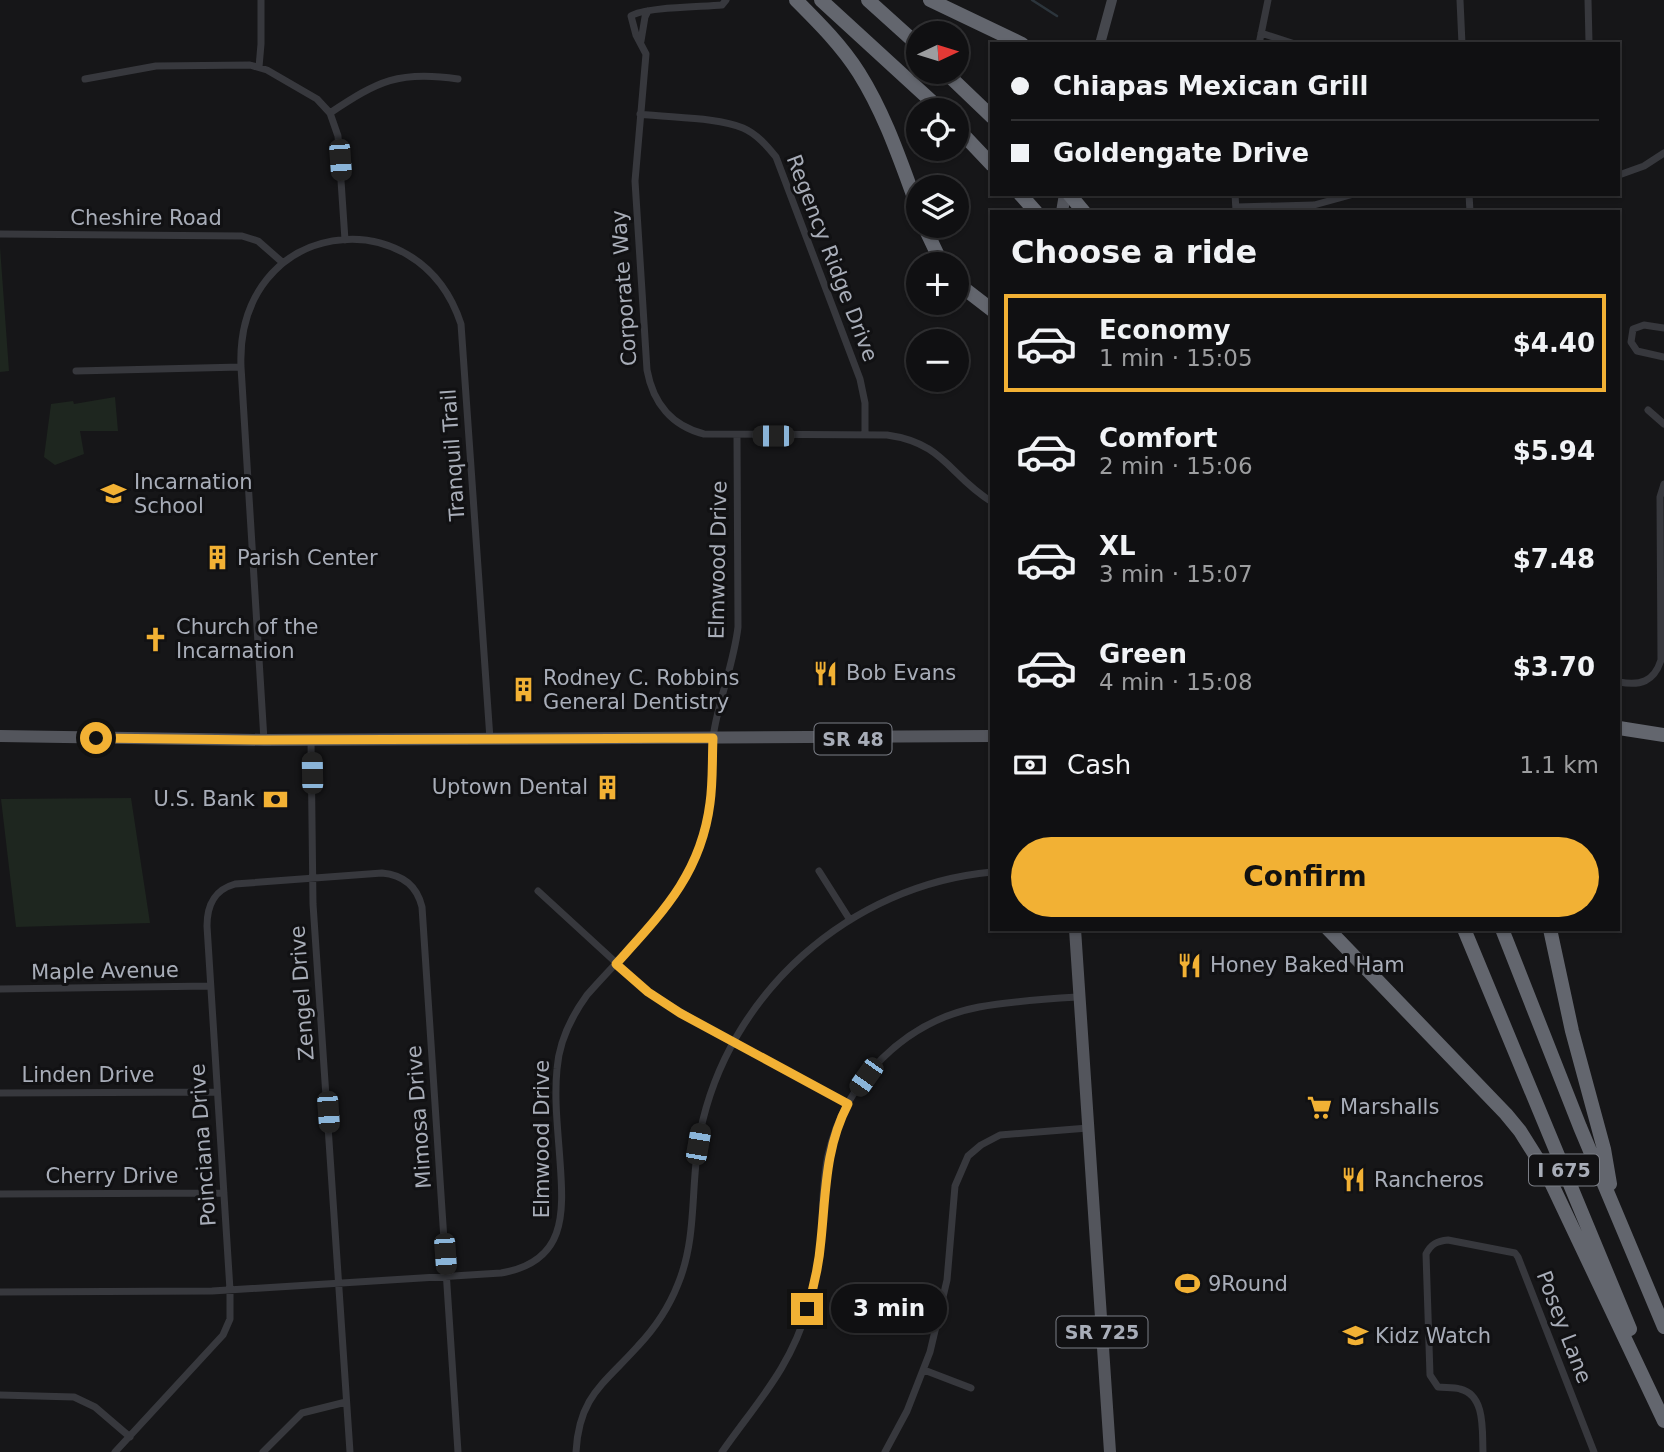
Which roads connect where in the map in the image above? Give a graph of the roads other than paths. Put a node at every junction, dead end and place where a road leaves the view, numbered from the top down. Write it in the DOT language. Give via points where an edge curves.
graph roads {
  1 [pos="261,0"];
  2 [pos="726,0"];
  3 [pos="796,0"];
  4 [pos="821,0"];
  5 [pos="867,0"];
  6 [pos="930,0"];
  7 [pos="1112,0"];
  8 [pos="1268,0"];
  9 [pos="1460,0"];
  10 [pos="1588,0"];
  11 [pos="648,11"];
  12 [pos="1261,33"];
  13 [pos="906,34"];
  14 [pos="641,42"];
  15 [pos="1018,42"];
  16 [pos="1101,42"];
  17 [pos="1259,42"];
  18 [pos="1289,42"];
  19 [pos="1462,42"];
  20 [pos="1589,42"];
  21 [pos="259,67"];
  22 [pos="85,79"];
  23 [pos="458,79"];
  24 [pos="958,84"];
  25 [pos="928,98"];
  26 [pos="330,113"];
  27 [pos="640,114"];
  28 [pos="990,115"];
  29 [pos="969,141"];
  30 [pos="1664,153"];
  31 [pos="990,163"];
  32 [pos="1620,175"];
  33 [pos="906,176"];
  34 [pos="1022,196"];
  35 [pos="1069,196"];
  36 [pos="1346,196"];
  37 [pos="1236,209"];
  38 [pos="1034,210"];
  39 [pos="1082,210"];
  40 [pos="0,234"];
  41 [pos="345,240"];
  42 [pos="282,262"];
  43 [pos="969,292"];
  44 [pos="990,308"];
  45 [pos="1664,327"];
  46 [pos="1664,357"];
  47 [pos="241,367"];
  48 [pos="76,371"];
  49 [pos="1648,410"];
  50 [pos="1664,424"];
  51 [pos="865,435"];
  52 [pos="737,436"];
  53 [pos="1664,484"];
  54 [pos="990,500"];
  55 [pos="1620,682"];
  56 [pos="1620,728"];
  57 [pos="1620,735"];
  58 [pos="1664,735"];
  59 [pos="0,736"];
  60 [pos="990,736"];
  61 [pos="713,738"];
  62 [pos="491,739"];
  63 [pos="264,740"];
  64 [pos="311,740"];
  65 [pos="819,871"];
  66 [pos="990,872"];
  67 [pos="313,878"];
  68 [pos="538,891"];
  69 [pos="849,920"];
  70 [pos="1075,931"];
  71 [pos="1330,931"];
  72 [pos="1465,931"];
  73 [pos="1503,931"];
  74 [pos="1550,931"];
  75 [pos="616,964"];
  76 [pos="210,986"];
  77 [pos="0,989"];
  78 [pos="1079,998"];
  79 [pos="733,1042"];
  80 [pos="217,1092"];
  81 [pos="0,1093"];
  82 [pos="848,1104"];
  83 [pos="1088,1128"];
  84 [pos="224,1193"];
  85 [pos="0,1195"];
  86 [pos="1615,1212"];
  87 [pos="447,1277"];
  88 [pos="339,1284"];
  89 [pos="230,1290"];
  90 [pos="0,1292"];
  91 [pos="1664,1327"];
  92 [pos="924,1370"];
  93 [pos="971,1388"];
  94 [pos="0,1395"];
  95 [pos="346,1402"];
  96 [pos="1664,1411"];
  97 [pos="1664,1421"];
  98 [pos="130,1437"];
  99 [pos="115,1452"];
  100 [pos="263,1452"];
  101 [pos="350,1452"];
  102 [pos="458,1452"];
  103 [pos="576,1452"];
  104 [pos="722,1452"];
  105 [pos="885,1452"];
  106 [pos="1110,1452"];
  107 [pos="1483,1452"];
  108 [pos="1594,1452"];
  1 -- 21 [label="street"];
  2 -- 11 [label="street" via="722,5"];
  3 -- 33 [label="highway" via="847,57 874,98"];
  4 -- 25 [label="highway"];
  5 -- 13 [label="highway"];
  6 -- 15 [label="highway"];
  7 -- 16 [label="main road"];
  8 -- 12 [label="street"];
  9 -- 19 [label="street"];
  10 -- 20 [label="street"];
  11 -- 14 [label="street"];
  11 -- 14 [label="street" via="631,16"];
  12 -- 17 [label="street"];
  12 -- 18 [label="street"];
  14 -- 27 [label="street, Corporate Way" via="646,54"];
  21 -- 22 [label="street" via="156,66"];
  21 -- 26 [label="street" via="317,99"];
  23 -- 26 [label="street" via="417,75 389,80"];
  24 -- 28 [label="highway"];
  26 -- 41 [label="street" via="338,135"];
  27 -- 51 [label="street, Regency Ridge Drive" via="743,128 776,157 860,379"];
  27 -- 52 [label="street, Corporate Way" via="635,181 649,381 659,403 682,426 704,435"];
  29 -- 31 [label="highway"];
  30 -- 32 [label="street"];
  34 -- 38 [label="highway"];
  35 -- 39 [label="highway"];
  36 -- 37 [label="street" via="1314,205"];
  40 -- 42 [label="street, Cheshire Road" via="242,236 258,240"];
  41 -- 42 [label="street, Tranquil Trail" via="315,245"];
  41 -- 62 [label="street, Tranquil Trail" via="386,245 416,260 444,288 461,324"];
  42 -- 47 [label="street" via="248,309 241,335"];
  43 -- 44 [label="highway"];
  45 -- 46 [label="street" via="1639,326 1630,342 1637,351"];
  47 -- 48 [label="street"];
  47 -- 63 [label="street"];
  49 -- 50 [label="street"];
  51 -- 52 [label="street, Corporate Way"];
  51 -- 54 [label="street, Corporate Way" via="900,437 923,445"];
  52 -- 61 [label="street, Elmwood Drive" via="738,627"];
  53 -- 55 [label="street" via="1660,497 1661,660 1654,675 1643,683"];
  56 -- 58 [label="highway"];
  57 -- 58 [label="main road"];
  59 -- 63 [label="main road, SR 48"];
  60 -- 61 [label="main road, SR 48"];
  61 -- 62 [label="main road, SR 48"];
  61 -- 75 [label="street, Elmwood Drive" via="710,804 696,858 671,902"];
  62 -- 64 [label="main road, SR 48"];
  63 -- 64 [label="main road, SR 48"];
  64 -- 67 [label="street, Zengel Drive"];
  65 -- 69 [label="street"];
  66 -- 69 [label="street" via="924,886"];
  67 -- 76 [label="street, Poinciana Drive" via="236,884 215,897 207,916"];
  67 -- 87 [label="street, Mimosa Drive" via="392,874 406,881 420,899"];
  67 -- 88 [label="street, Zengel Drive"];
  68 -- 75 [label="street"];
  69 -- 79 [label="street" via="784,973"];
  70 -- 78 [label="main road, SR 725"];
  71 -- 97 [label="highway" via="1506,1114 1534,1152"];
  72 -- 96 [label="highway, I 675"];
  73 -- 86 [label="highway, I 675"];
  74 -- 86 [label="highway"];
  75 -- 79 [label="street" via="673,1009"];
  75 -- 87 [label="street, Elmwood Drive" via="578,1008 559,1052 556,1104 563,1209 554,1241 537,1261 516,1271"];
  76 -- 77 [label="street, Maple Avenue"];
  76 -- 80 [label="street, Poinciana Drive"];
  78 -- 82 [label="street" via="978,1007 932,1023 890,1051"];
  78 -- 83 [label="main road, SR 725"];
  79 -- 82 [label="street"];
  79 -- 103 [label="street" via="717,1074 701,1130 690,1238 678,1284 651,1332 594,1393 580,1423"];
  80 -- 81 [label="street, Linden Drive"];
  80 -- 84 [label="street, Poinciana Drive"];
  82 -- 104 [label="street" via="829,1154 817,1268 800,1330 766,1394"];
  83 -- 92 [label="street" via="1000,1135 968,1156 955,1186 947,1280"];
  83 -- 106 [label="main road, SR 725"];
  84 -- 85 [label="street, Cherry Drive"];
  84 -- 89 [label="street, Poinciana Drive"];
  86 -- 91 [label="highway, I 675"];
  87 -- 88 [label="street, Elmwood Drive"];
  87 -- 102 [label="street, Mimosa Drive"];
  88 -- 89 [label="street, Elmwood Drive"];
  88 -- 95 [label="street, Zengel Drive"];
  89 -- 90 [label="street, Elmwood Drive"];
  89 -- 98 [label="street, Poinciana Drive" via="230,1319 223,1335"];
  92 -- 93 [label="street"];
  92 -- 105 [label="street"];
  94 -- 98 [label="street" via="74,1396 95,1407"];
  95 -- 100 [label="street" via="302,1413"];
  95 -- 101 [label="street, Zengel Drive"];
  98 -- 99 [label="street, Poinciana Drive"];
  107 -- 108 [label="street, Posey Lane" via="1478,1403 1462,1389 1438,1387 1430,1375 1426,1254 1434,1244 1448,1240 1518,1257"];
}
